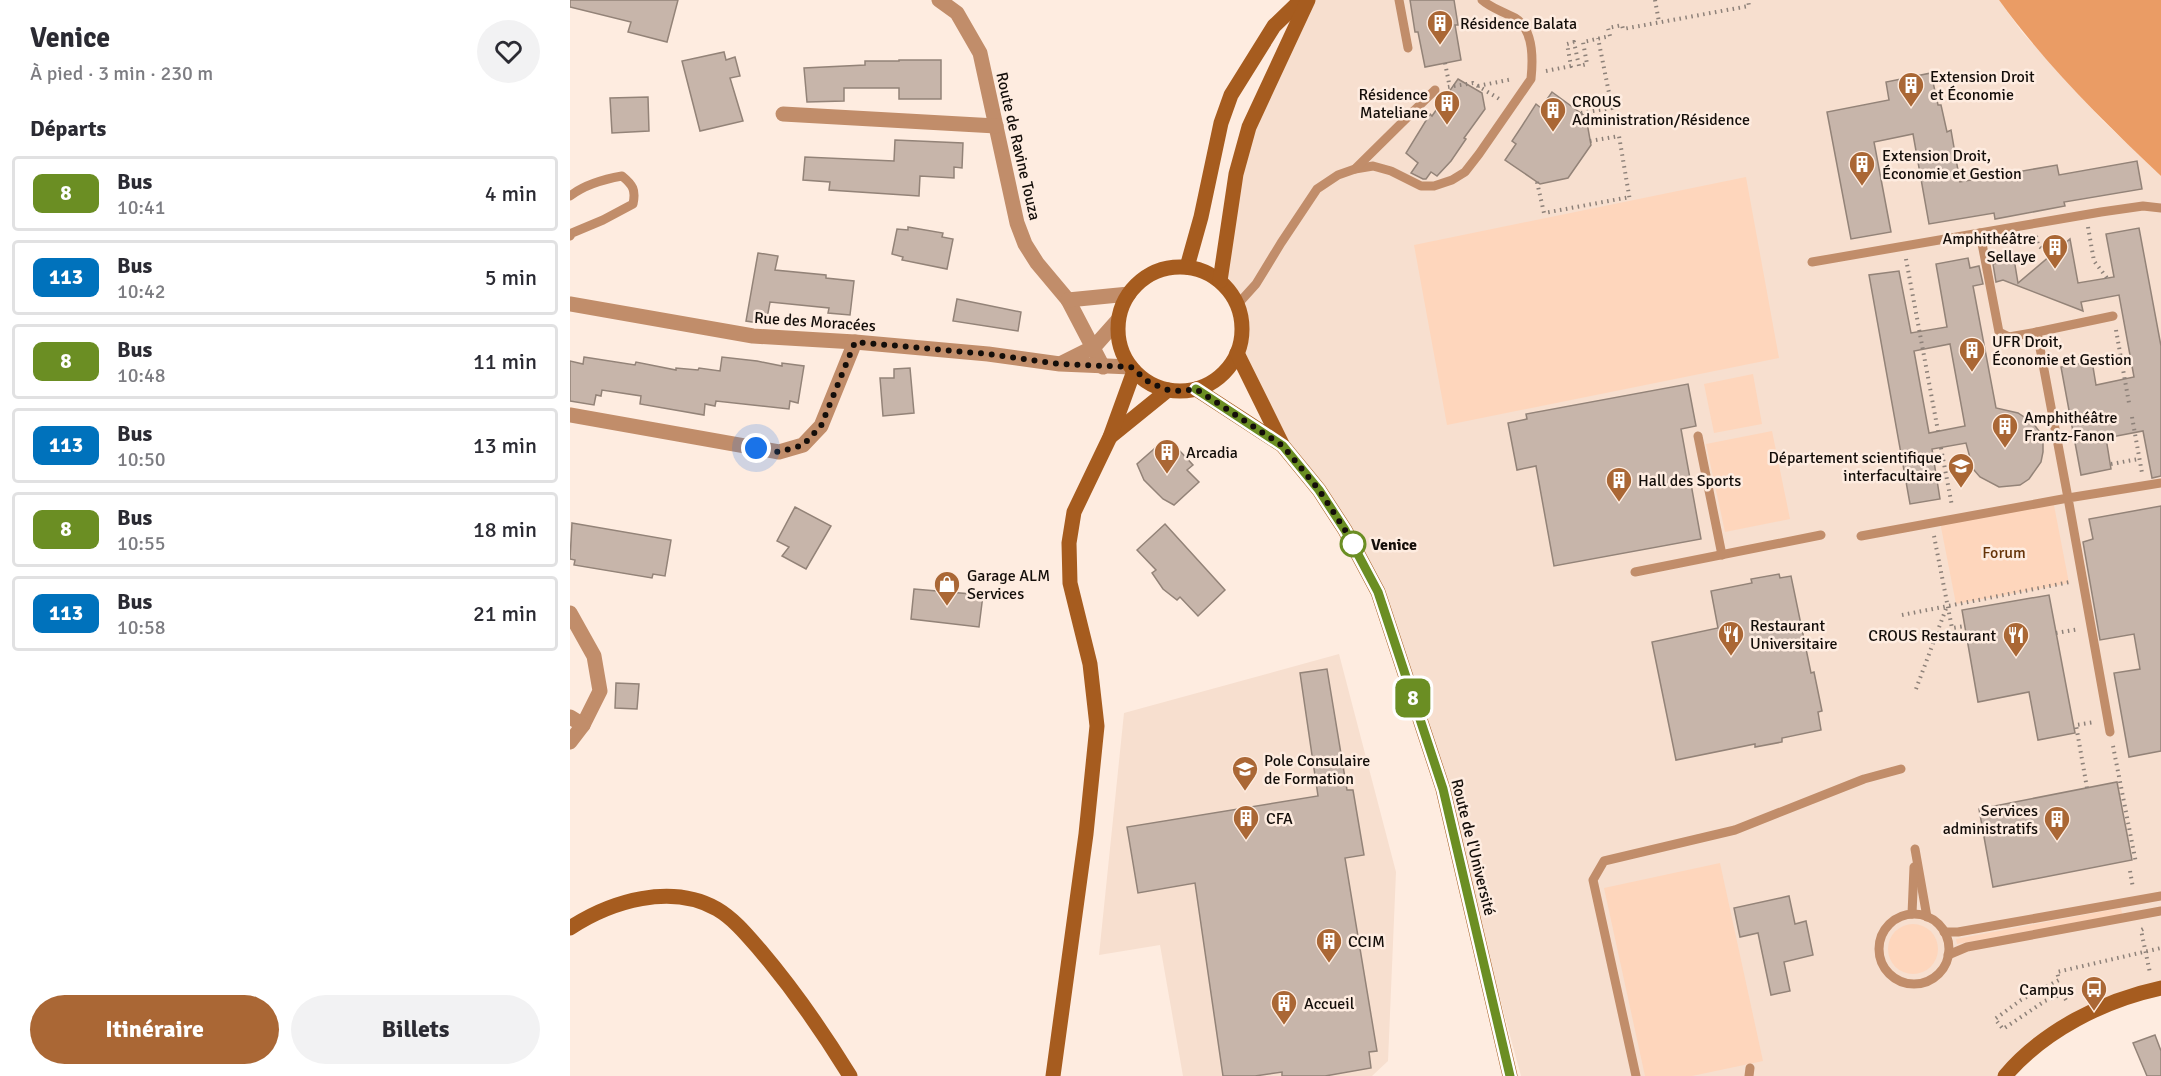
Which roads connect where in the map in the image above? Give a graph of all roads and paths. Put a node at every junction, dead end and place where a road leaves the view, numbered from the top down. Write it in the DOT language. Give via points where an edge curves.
graph roads {
  1 [pos="939,0"];
  2 [pos="1301,0"];
  3 [pos="1308,0"];
  4 [pos="1399,0"];
  5 [pos="1482,0"];
  6 [pos="1655,0"];
  7 [pos="1748,0"];
  8 [pos="1659,22"];
  9 [pos="1597,39"];
  10 [pos="1408,48"];
  11 [pos="1445,63"];
  12 [pos="1571,66"];
  13 [pos="1448,80"];
  14 [pos="1435,90"];
  15 [pos="1476,90"];
  16 [pos="1581,113"];
  17 [pos="783,114"];
  18 [pos="996,126"];
  19 [pos="1590,141"];
  20 [pos="1355,168"];
  21 [pos="1537,182"];
  22 [pos="570,195"];
  23 [pos="2161,208"];
  24 [pos="2085,215"];
  25 [pos="2033,224"];
  26 [pos="1980,233"];
  27 [pos="570,236"];
  28 [pos="1904,246"];
  29 [pos="2050,256"];
  30 [pos="1812,262"];
  31 [pos="1187,267"];
  32 [pos="2106,278"];
  33 [pos="1220,281"];
  34 [pos="1129,294"];
  35 [pos="1068,300"];
  36 [pos="570,304"];
  37 [pos="1237,305"];
  38 [pos="2114,316"];
  39 [pos="1118,320"];
  40 [pos="2037,332"];
  41 [pos="855,342"];
  42 [pos="1094,347"];
  43 [pos="1237,353"];
  44 [pos="1059,364"];
  45 [pos="1103,367"];
  46 [pos="1133,369"];
  47 [pos="1196,389"];
  48 [pos="1168,390"];
  49 [pos="2129,403"];
  50 [pos="570,415"];
  51 [pos="2132,417"];
  52 [pos="1938,431"];
  53 [pos="1698,436"];
  54 [pos="1110,437"];
  55 [pos="1283,446"];
  56 [pos="1941,448"];
  57 [pos="2139,459"];
  58 [pos="2110,464"];
  59 [pos="2161,483"];
  60 [pos="2144,486"];
  61 [pos="2068,498"];
  62 [pos="1954,519"];
  63 [pos="1932,523"];
  64 [pos="1821,536"];
  65 [pos="1860,536"];
  66 [pos="1722,555"];
  67 [pos="1635,572"];
  68 [pos="2083,580"];
  69 [pos="2002,595"];
  70 [pos="2004,603"];
  71 [pos="1947,605"];
  72 [pos="570,613"];
  73 [pos="1902,615"];
  74 [pos="1965,626"];
  75 [pos="2091,627"];
  76 [pos="2056,633"];
  77 [pos="1916,689"];
  78 [pos="577,721"];
  79 [pos="2089,723"];
  80 [pos="2110,732"];
  81 [pos="570,741"];
  82 [pos="2117,762"];
  83 [pos="1901,770"];
  84 [pos="2087,788"];
  85 [pos="2136,863"];
  86 [pos="2130,871"];
  87 [pos="2133,893"];
  88 [pos="2161,896"];
  89 [pos="2161,911"];
  90 [pos="1912,914"];
  91 [pos="1927,917"];
  92 [pos="570,928"];
  93 [pos="2141,930"];
  94 [pos="1944,932"];
  95 [pos="2161,948"];
  96 [pos="2146,952"];
  97 [pos="1948,954"];
  98 [pos="2150,972"];
  99 [pos="2161,988"];
  100 [pos="2066,1000"];
  101 [pos="850,1076"];
  102 [pos="1053,1076"];
  103 [pos="1510,1076"];
  104 [pos="1636,1076"];
  105 [pos="2005,1076"];
  1 -- 18 [label="street, Route de Ravine Touza" via="957,14 980,53"];
  2 -- 31 [label="main road" via="1274,26 1232,95 1221,123"];
  3 -- 33 [label="main road" via="1249,127 1236,174"];
  4 -- 10 [label="lane"];
  5 -- 20 [label="lane" via="1524,26 1532,68 1531,79 1479,154 1465,172 1434,186 1421,186 1373,166"];
  6 -- 8 [label="path"];
  7 -- 8 [label="path" via="1749,6"];
  8 -- 9 [label="path" via="1608,28 1610,36"];
  9 -- 12 [label="path" via="1583,42 1587,64 1579,66 1574,42 1567,44"];
  9 -- 16 [label="path" via="1612,108"];
  11 -- 13 [label="path"];
  14 -- 15 [label="path" via="1473,83 1478,86"];
  14 -- 20 [label="lane"];
  17 -- 18 [label="street"];
  18 -- 35 [label="street, Route de Ravine Touza" via="1025,244"];
  19 -- 21 [label="path" via="1618,136 1630,199 1544,213"];
  20 -- 37 [label="lane" via="1317,189 1256,284"];
  22 -- 27 [label="lane" via="622,176 635,193 633,204 625,210"];
  23 -- 24 [label="lane" via="2143,206"];
  24 -- 25 [label="lane"];
  24 -- 32 [label="path" via="2094,261"];
  25 -- 26 [label="lane"];
  25 -- 29 [label="path" via="2038,245"];
  26 -- 28 [label="lane"];
  26 -- 40 [label="lane" via="1999,332 2008,337"];
  28 -- 30 [label="lane"];
  28 -- 52 [label="path"];
  31 -- 33 [label="main road"];
  31 -- 34 [label="main road" via="1154,272"];
  33 -- 37 [label="main road"];
  34 -- 35 [label="street"];
  34 -- 39 [label="main road"];
  35 -- 42 [label="street, Route de Ravine Touza"];
  36 -- 41 [label="street, Rue des Moracées" via="753,336"];
  37 -- 43 [label="main road" via="1242,332"];
  38 -- 40 [label="lane"];
  38 -- 49 [label="path"];
  39 -- 42 [label="street"];
  39 -- 46 [label="main road" via="1124,355"];
  40 -- 61 [label="lane"];
  41 -- 44 [label="street, Rue des Moracées"];
  41 -- 50 [label="street" via="821,426 803,445 779,452"];
  42 -- 44 [label="street"];
  42 -- 45 [label="street, Route de Ravine Touza"];
  43 -- 47 [label="main road" via="1221,376"];
  43 -- 55 [label="main road, Route de l'Université"];
  44 -- 45 [label="street, Rue des Moracées"];
  45 -- 46 [label="street, Rue des Moracées"];
  46 -- 48 [label="main road" via="1150,383"];
  46 -- 54 [label="main road"];
  47 -- 48 [label="main road"];
  47 -- 55 [label="main road, Route de l'Université"];
  48 -- 54 [label="main road"];
  51 -- 57 [label="path"];
  53 -- 66 [label="lane"];
  54 -- 102 [label="main road" via="1074,512 1069,543 1070,583 1090,664 1097,726"];
  55 -- 103 [label="main road, Route de l'Université" via="1319,490 1378,592 1443,789"];
  56 -- 62 [label="path"];
  57 -- 58 [label="path"];
  57 -- 60 [label="path"];
  59 -- 60 [label="lane"];
  60 -- 61 [label="lane"];
  61 -- 62 [label="lane"];
  61 -- 68 [label="lane"];
  62 -- 63 [label="lane"];
  63 -- 65 [label="lane"];
  63 -- 71 [label="path"];
  64 -- 66 [label="lane"];
  66 -- 67 [label="lane"];
  68 -- 69 [label="path"];
  68 -- 75 [label="lane"];
  69 -- 70 [label="path"];
  69 -- 71 [label="path"];
  71 -- 73 [label="path"];
  71 -- 74 [label="path" via="1952,628"];
  71 -- 77 [label="path"];
  72 -- 78 [label="street" via="594,656 600,691"];
  75 -- 76 [label="path"];
  75 -- 80 [label="lane"];
  78 -- 81 [label="street"];
  79 -- 84 [label="path" via="2076,725"];
  82 -- 85 [label="path"];
  83 -- 104 [label="lane" via="1864,778 1734,830 1604,861 1593,880"];
  86 -- 87 [label="path"];
  88 -- 94 [label="lane"];
  89 -- 97 [label="lane" via="1967,947"];
  90 -- 91 [label="lane"];
  90 -- 91 [label="lane" via="1915,849"];
  90 -- 97 [label="lane" via="1891,923 1880,944 1880,955 1890,975 1908,984 1927,982 1941,971"];
  91 -- 94 [label="lane"];
  92 -- 101 [label="main road" via="615,905 648,897 682,897 716,908 738,925 785,979"];
  93 -- 96 [label="path"];
  94 -- 97 [label="lane"];
  95 -- 96 [label="path"];
  96 -- 98 [label="path"];
  96 -- 100 [label="path" via="2057,972 2059,980 2020,1000 1995,1019 2003,1029 2062,994"];
  99 -- 105 [label="main road" via="2127,998 2062,1029 2034,1046"];
}
